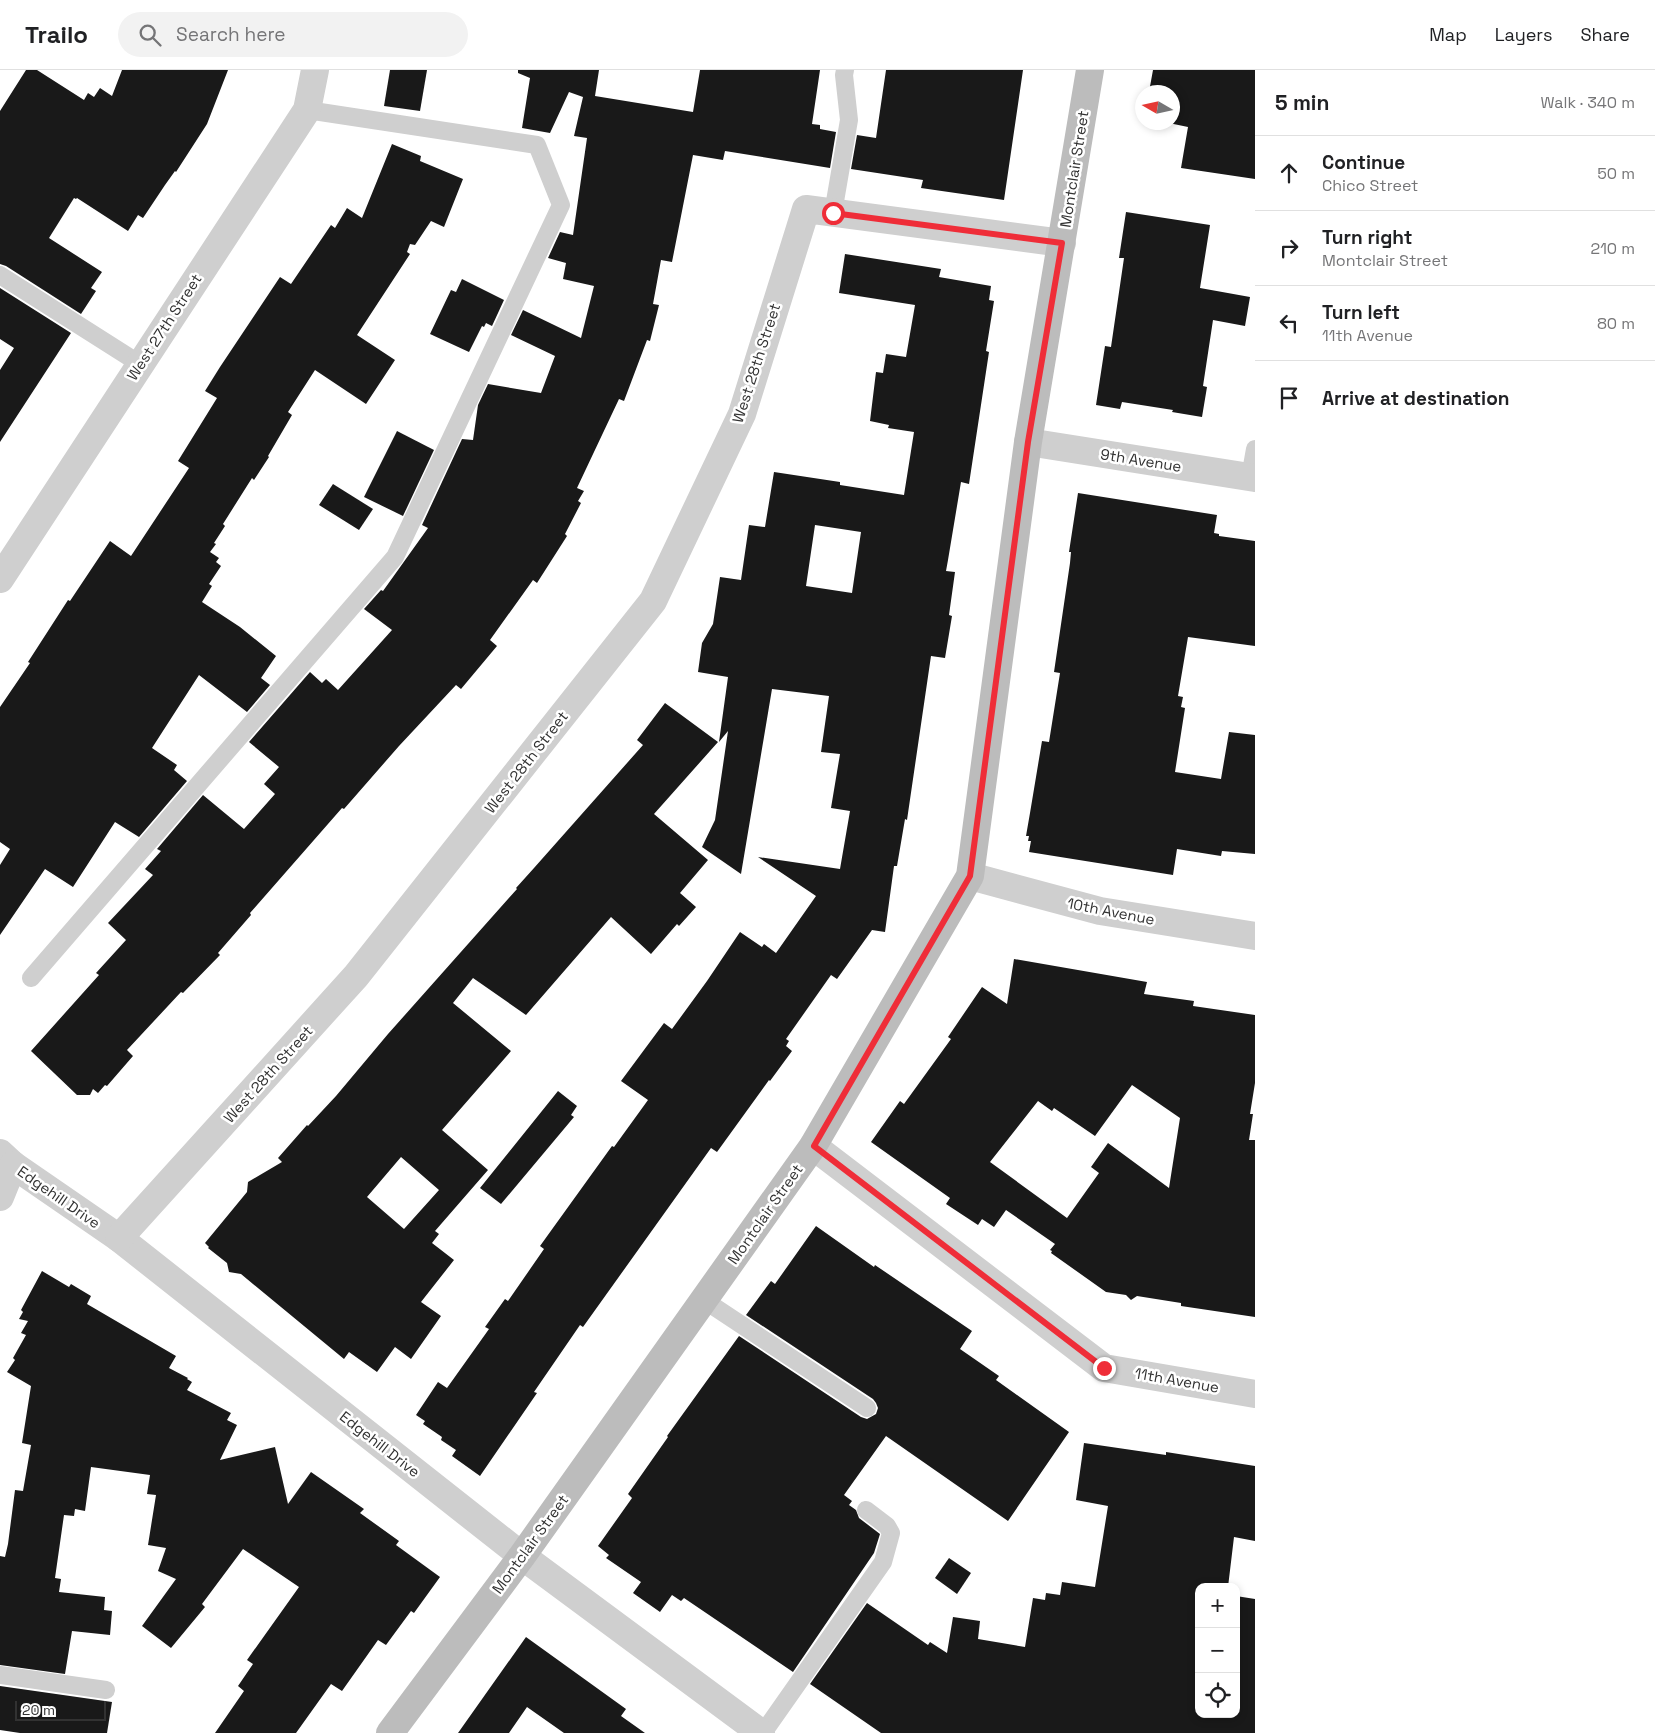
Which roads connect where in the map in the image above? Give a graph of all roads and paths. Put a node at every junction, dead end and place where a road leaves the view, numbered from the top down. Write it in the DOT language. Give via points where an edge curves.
graph roads {
  1 [pos="315,70"];
  2 [pos="845,70"];
  3 [pos="1090,70"];
  4 [pos="307,110"];
  5 [pos="833,213"];
  6 [pos="1062,243"];
  7 [pos="0,275"];
  8 [pos="140,364"];
  9 [pos="1028,442"];
  10 [pos="1255,449"];
  11 [pos="1253,478"];
  12 [pos="0,579"];
  13 [pos="970,876"];
  14 [pos="1255,936"];
  15 [pos="31,978"];
  16 [pos="814,1146"];
  17 [pos="7,1159"];
  18 [pos="0,1197"];
  19 [pos="119,1238"];
  20 [pos="704,1300"];
  21 [pos="1255,1394"];
  22 [pos="867,1408"];
  23 [pos="866,1510"];
  24 [pos="522,1556"];
  25 [pos="0,1675"];
  26 [pos="106,1690"];
  27 [pos="390,1733"];
  28 [pos="762,1733"];
  1 -- 4 [label="street, West 27th Street"];
  2 -- 5 [label="lane" via="849,120"];
  3 -- 6 [label="street, Montclair Street"];
  4 -- 8 [label="street, West 27th Street"];
  4 -- 15 [label="lane" via="537,144 561,205 395,557"];
  5 -- 6 [label="street"];
  5 -- 19 [label="street, West 28th Street" via="806,209 742,414 653,601 356,976"];
  6 -- 9 [label="street, Montclair Street"];
  7 -- 8 [label="lane"];
  8 -- 12 [label="street, West 27th Street"];
  9 -- 11 [label="street, 9th Avenue"];
  9 -- 13 [label="street, Montclair Street"];
  10 -- 11 [label="lane"];
  13 -- 14 [label="street, 10th Avenue" via="1100,911"];
  13 -- 16 [label="street, Montclair Street"];
  16 -- 20 [label="street, Montclair Street"];
  16 -- 21 [label="street, 11th Avenue" via="1104,1368"];
  17 -- 18 [label="street"];
  17 -- 19 [label="street, Edgehill Drive"];
  19 -- 24 [label="street, Edgehill Drive"];
  20 -- 22 [label="lane"];
  20 -- 24 [label="street, Montclair Street"];
  23 -- 28 [label="lane" via="892,1533 883,1562"];
  24 -- 27 [label="street, Montclair Street"];
  24 -- 28 [label="street, Edgehill Drive"];
  25 -- 26 [label="lane"];
}
